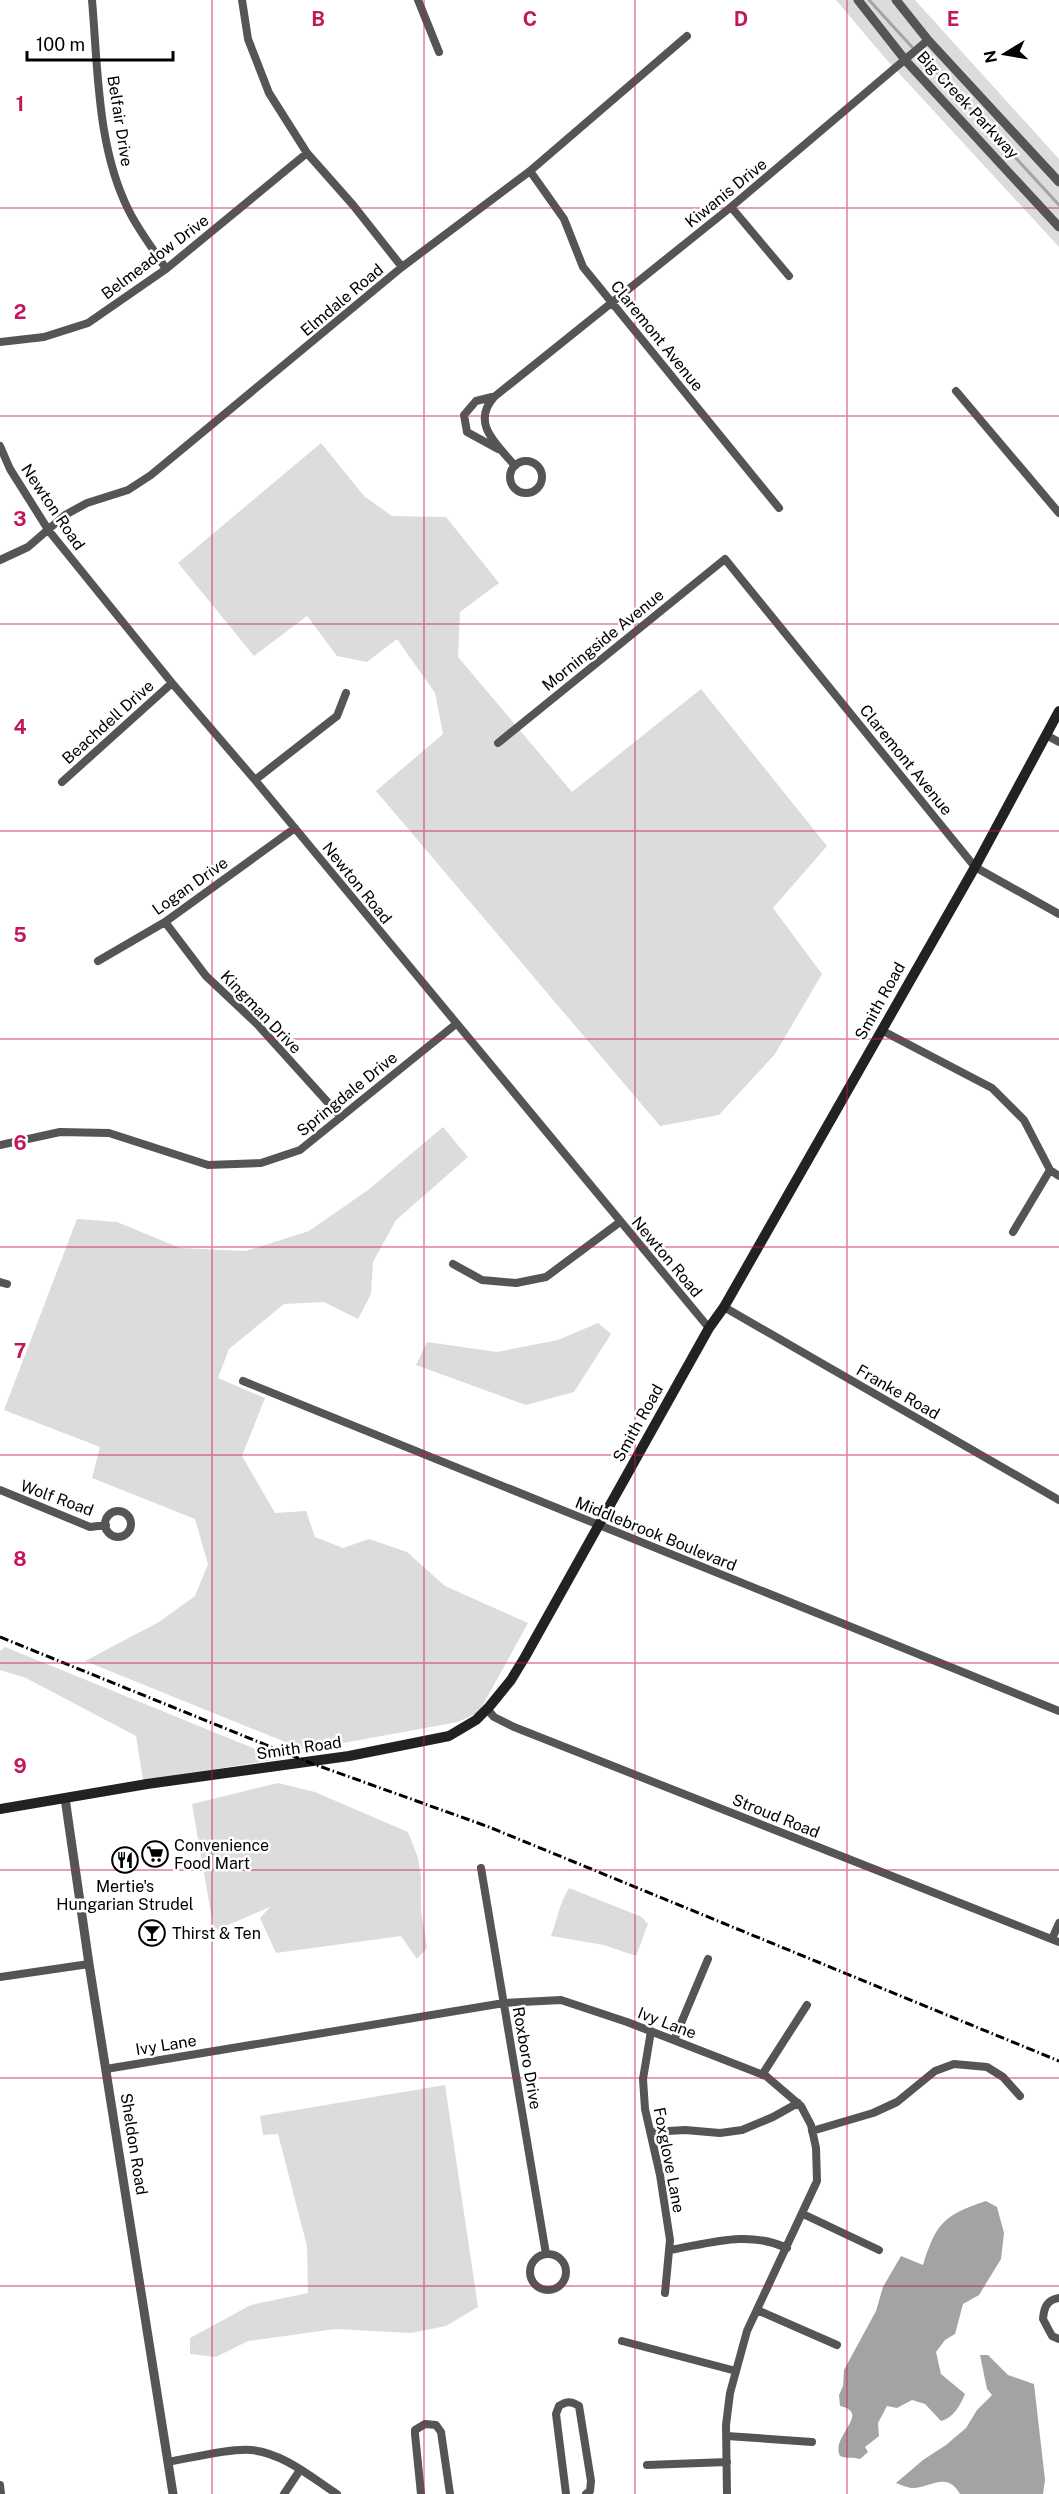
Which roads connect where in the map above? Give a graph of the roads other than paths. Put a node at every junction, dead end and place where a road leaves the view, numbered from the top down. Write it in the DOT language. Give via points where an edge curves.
graph roads {
  1 [pos="92,0"];
  2 [pos="242,0"];
  3 [pos="418,0"];
  4 [pos="858,0"];
  5 [pos="896,0"];
  6 [pos="687,36"];
  7 [pos="928,40"];
  8 [pos="439,52"];
  9 [pos="906,61"];
  10 [pos="307,153"];
  11 [pos="530,171"];
  12 [pos="1059,182"];
  13 [pos="731,207"];
  14 [pos="1059,227"];
  15 [pos="402,267"];
  16 [pos="166,269"];
  17 [pos="789,276"];
  18 [pos="611,301"];
  19 [pos="0,342"];
  20 [pos="956,391"];
  21 [pos="494,397"];
  22 [pos="0,446"];
  23 [pos="503,452"];
  24 [pos="514,466"];
  25 [pos="779,508"];
  26 [pos="1059,513"];
  27 [pos="49,531"];
  28 [pos="725,559"];
  29 [pos="0,560"];
  30 [pos="172,683"];
  31 [pos="346,693"];
  32 [pos="1059,711"];
  33 [pos="1052,731"];
  34 [pos="1059,742"];
  35 [pos="498,743"];
  36 [pos="255,780"];
  37 [pos="62,782"];
  38 [pos="295,828"];
  39 [pos="975,867"];
  40 [pos="1059,914"];
  41 [pos="165,922"];
  42 [pos="98,961"];
  43 [pos="456,1024"];
  44 [pos="881,1030"];
  45 [pos="341,1117"];
  46 [pos="0,1145"];
  47 [pos="1050,1170"];
  48 [pos="1059,1176"];
  49 [pos="620,1221"];
  50 [pos="1013,1232"];
  51 [pos="453,1264"];
  52 [pos="724,1307"];
  53 [pos="709,1328"];
  54 [pos="243,1381"];
  55 [pos="0,1490"];
  56 [pos="1059,1500"];
  57 [pos="106,1525"];
  58 [pos="599,1525"];
  59 [pos="487,1709"];
  60 [pos="1059,1711"];
  61 [pos="64,1798"];
  62 [pos="0,1809"];
  63 [pos="481,1868"];
  64 [pos="1059,1923"];
  65 [pos="1055,1941"];
  66 [pos="708,1959"];
  67 [pos="88,1964"];
  68 [pos="0,1977"];
  69 [pos="504,2003"];
  70 [pos="807,2004"];
  71 [pos="651,2031"];
  72 [pos="674,2040"];
  73 [pos="106,2069"];
  74 [pos="762,2075"];
  75 [pos="1020,2096"];
  76 [pos="798,2103"];
  77 [pos="812,2131"];
  78 [pos="651,2132"];
  79 [pos="803,2214"];
  80 [pos="787,2248"];
  81 [pos="670,2250"];
  82 [pos="879,2250"];
  83 [pos="546,2254"];
  84 [pos="665,2293"];
  85 [pos="1059,2298"];
  86 [pos="757,2310"];
  87 [pos="1059,2339"];
  88 [pos="622,2342"];
  89 [pos="837,2345"];
  90 [pos="736,2371"];
  91 [pos="727,2436"];
  92 [pos="812,2442"];
  93 [pos="168,2462"];
  94 [pos="727,2462"];
  95 [pos="647,2465"];
  96 [pos="300,2470"];
  97 [pos="0,2485"];
  98 [pos="324,2486"];
  99 [pos="2,2494"];
  100 [pos="173,2494"];
  101 [pos="284,2494"];
  102 [pos="318,2494"];
  103 [pos="337,2494"];
  104 [pos="422,2494"];
  105 [pos="450,2494"];
  106 [pos="566,2494"];
  107 [pos="586,2494"];
  108 [pos="728,2494"];
  1 -- 16 [label="street, Belfair Drive" via="112,167 129,211"];
  2 -- 10 [label="street" via="248,39 269,93"];
  3 -- 8 [label="street"];
  4 -- 9 [label="street, Big Creek Parkway"];
  5 -- 7 [label="street, Big Creek Parkway"];
  6 -- 11 [label="street, Elmdale Road"];
  7 -- 9 [label="street, Kiwanis Drive"];
  7 -- 12 [label="street, Big Creek Parkway"];
  9 -- 13 [label="street, Kiwanis Drive"];
  9 -- 14 [label="street, Big Creek Parkway"];
  10 -- 15 [label="street"];
  10 -- 16 [label="street, Belmeadow Drive"];
  11 -- 15 [label="street, Elmdale Road"];
  11 -- 18 [label="street, Claremont Avenue" via="564,219 583,267"];
  13 -- 17 [label="street"];
  13 -- 18 [label="street, Kiwanis Drive"];
  15 -- 27 [label="street, Elmdale Road" via="151,475 128,490 87,503 65,515"];
  16 -- 19 [label="street, Belmeadow Drive" via="88,323 44,337"];
  18 -- 21 [label="street, Kiwanis Drive"];
  18 -- 25 [label="street, Claremont Avenue"];
  20 -- 26 [label="street"];
  21 -- 23 [label="street" via="486,406 484,417 487,434"];
  21 -- 23 [label="street, Kiwanis Drive" via="476,401 464,415 467,432"];
  22 -- 27 [label="street, Newton Road"];
  23 -- 24 [label="street"];
  24 -- 24 [label="street" via="511,478 516,489 527,493 538,487 542,476 537,465 525,461"];
  27 -- 29 [label="street, Elmdale Road" via="28,547"];
  27 -- 30 [label="street, Newton Road"];
  28 -- 35 [label="street, Morningside Avenue"];
  28 -- 39 [label="street, Claremont Avenue"];
  30 -- 36 [label="street, Newton Road"];
  30 -- 37 [label="street, Beachdell Drive"];
  31 -- 36 [label="street" via="337,716"];
  32 -- 33 [label="main road, Smith Road"];
  33 -- 34 [label="street"];
  33 -- 39 [label="main road, Smith Road"];
  36 -- 38 [label="street, Newton Road"];
  38 -- 41 [label="street, Logan Drive"];
  38 -- 43 [label="street, Newton Road"];
  39 -- 40 [label="street"];
  39 -- 44 [label="main road, Smith Road"];
  41 -- 42 [label="street, Logan Drive"];
  41 -- 45 [label="street, Kingman Drive" via="206,976 258,1024"];
  43 -- 45 [label="street, Springdale Drive"];
  43 -- 49 [label="street, Newton Road"];
  44 -- 47 [label="street" via="992,1088 1024,1120"];
  44 -- 52 [label="main road, Smith Road"];
  45 -- 46 [label="street, Springdale Drive" via="300,1150 261,1162 208,1165 109,1133 60,1132"];
  47 -- 48 [label="street"];
  47 -- 50 [label="street"];
  49 -- 51 [label="street" via="546,1277 516,1283 482,1280"];
  49 -- 53 [label="street, Newton Road"];
  52 -- 53 [label="main road, Smith Road"];
  52 -- 56 [label="street, Franke Road"];
  53 -- 58 [label="main road, Smith Road"];
  54 -- 58 [label="street, Middlebrook Boulevard"];
  55 -- 57 [label="street, Wolf Road" via="90,1527"];
  58 -- 59 [label="main road, Smith Road" via="524,1660"];
  58 -- 60 [label="street, Middlebrook Boulevard"];
  59 -- 61 [label="main road, Smith Road" via="461,1730 429,1741"];
  59 -- 65 [label="street, Stroud Road" via="514,1727"];
  61 -- 62 [label="main road, Smith Road"];
  61 -- 67 [label="street, Sheldon Road"];
  63 -- 69 [label="street, Roxboro Drive"];
  64 -- 65 [label="street"];
  66 -- 72 [label="street"];
  67 -- 68 [label="street"];
  67 -- 73 [label="street, Sheldon Road"];
  69 -- 71 [label="street, Ivy Lane" via="561,2000"];
  69 -- 73 [label="street, Ivy Lane"];
  69 -- 83 [label="street, Roxboro Drive"];
  70 -- 74 [label="street"];
  71 -- 72 [label="street, Ivy Lane"];
  71 -- 78 [label="street, Foxglove Lane" via="643,2079"];
  72 -- 74 [label="street, Ivy Lane"];
  73 -- 93 [label="street, Sheldon Road"];
  74 -- 76 [label="street, Ivy Lane"];
  75 -- 77 [label="street" via="1003,2077 987,2067 954,2064 936,2071 897,2102"];
  76 -- 77 [label="street, Ivy Lane"];
  76 -- 78 [label="street" via="742,2130"];
  77 -- 79 [label="street, Ivy Lane" via="817,2181"];
  78 -- 81 [label="street, Foxglove Lane"];
  79 -- 80 [label="street, Ivy Lane"];
  79 -- 82 [label="street"];
  80 -- 81 [label="street" via="761,2238"];
  80 -- 86 [label="street, Ivy Lane"];
  81 -- 84 [label="street, Foxglove Lane"];
  83 -- 83 [label="street" via="536,2259 530,2275 536,2285 547,2290 558,2287 566,2271 562,2260"];
  85 -- 87 [label="street" via="1047,2304 1043,2319 1052,2336"];
  86 -- 89 [label="street"];
  86 -- 90 [label="street, Ivy Lane"];
  88 -- 90 [label="street"];
  90 -- 91 [label="street, Ivy Lane"];
  91 -- 92 [label="street"];
  91 -- 94 [label="street, Ivy Lane"];
  93 -- 96 [label="street" via="249,2449"];
  93 -- 100 [label="street, Sheldon Road"];
  94 -- 95 [label="street"];
  94 -- 108 [label="street, Ivy Lane"];
  96 -- 98 [label="street"];
  96 -- 101 [label="street"];
  97 -- 99 [label="street"];
  98 -- 102 [label="street"];
  98 -- 103 [label="street"];
  104 -- 105 [label="street" via="415,2430 425,2424 436,2426 441,2433"];
  106 -- 107 [label="street" via="556,2414 565,2402 579,2406 591,2481"];
}
